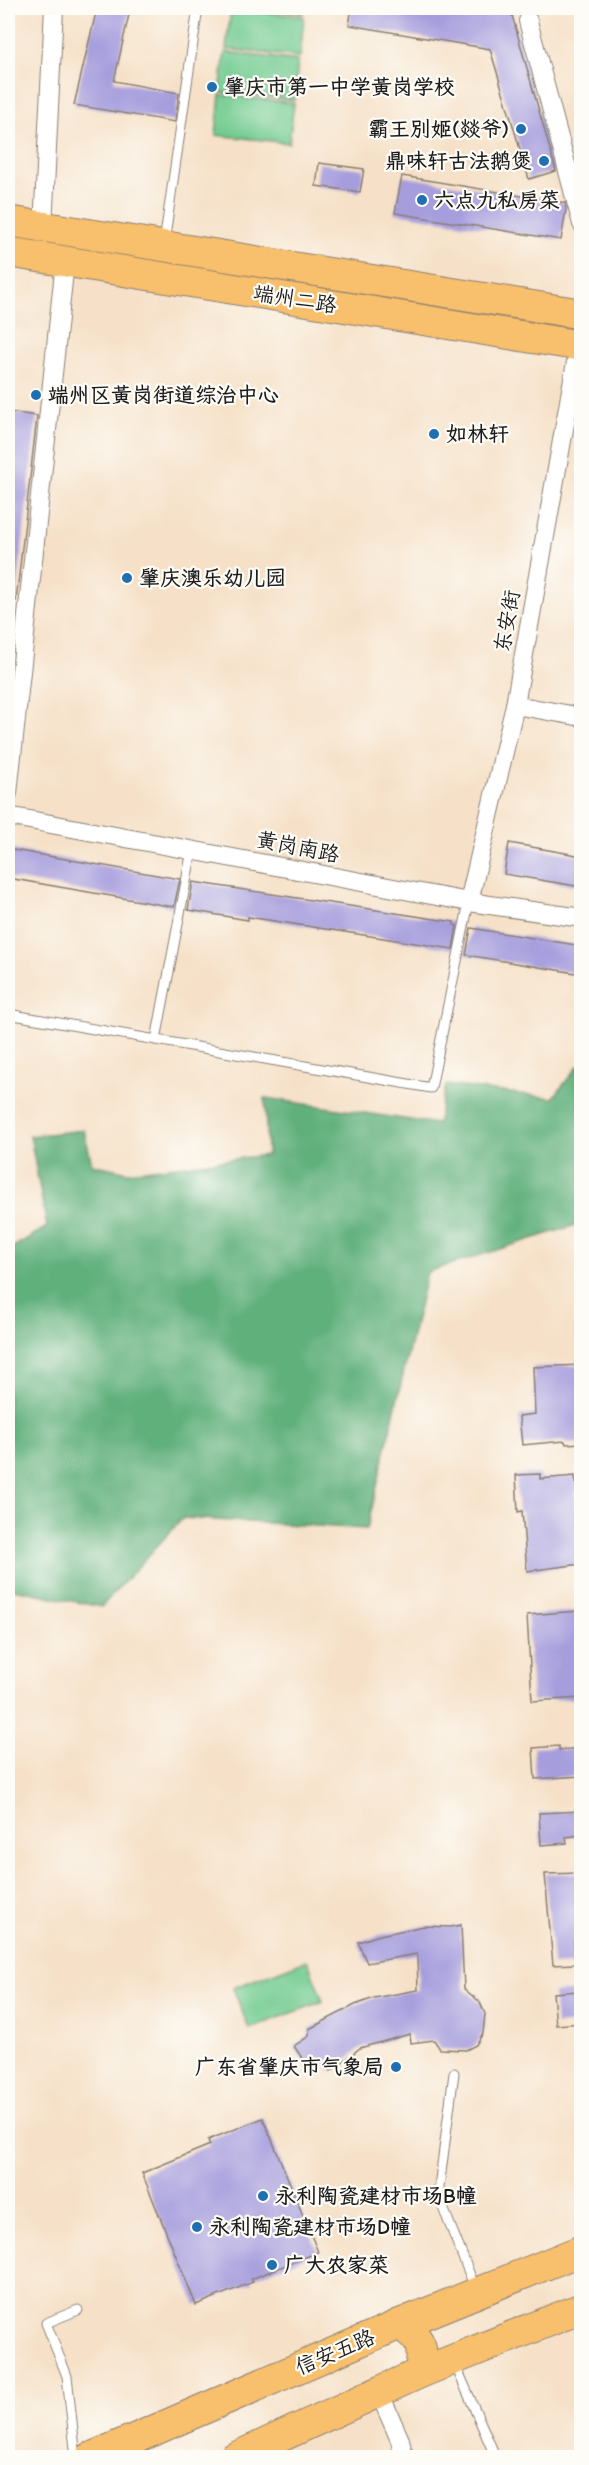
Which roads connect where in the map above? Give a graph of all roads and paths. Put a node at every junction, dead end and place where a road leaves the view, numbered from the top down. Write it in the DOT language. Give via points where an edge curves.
graph roads {
  1 [pos="54,8"];
  2 [pos="198,8"];
  3 [pos="528,21"];
  4 [pos="8,222"];
  5 [pos="582,224"];
  6 [pos="43,227"];
  7 [pos="164,247"];
  8 [pos="8,252"];
  9 [pos="66,262"];
  10 [pos="582,314"];
  11 [pos="580,345"];
  12 [pos="515,705"];
  13 [pos="582,717"];
  14 [pos="8,793"];
  15 [pos="8,816"];
  16 [pos="192,850"];
  17 [pos="469,902"];
  18 [pos="582,918"];
  19 [pos="8,1014"];
  20 [pos="156,1040"];
  21 [pos="454,2073"];
  22 [pos="582,2250"];
  23 [pos="477,2292"];
  24 [pos="582,2308"];
  25 [pos="78,2310"];
  26 [pos="400,2324"];
  27 [pos="453,2360"];
  28 [pos="420,2373"];
  29 [pos="379,2392"];
  30 [pos="76,2457"];
  31 [pos="90,2457"];
  32 [pos="234,2457"];
  33 [pos="404,2457"];
  34 [pos="496,2457"];
  1 -- 6 [label="street"];
  2 -- 7 [label="lane"];
  3 -- 5 [label="street"];
  4 -- 6 [label="main road, 端州二路"];
  6 -- 7 [label="main road, 端州二路"];
  7 -- 10 [label="main road, 端州二路"];
  8 -- 9 [label="main road, 端州二路"];
  9 -- 11 [label="main road, 端州二路"];
  9 -- 14 [label="street"];
  11 -- 12 [label="street, 东安街"];
  12 -- 13 [label="street"];
  12 -- 17 [label="street, 东安街"];
  15 -- 16 [label="street, 黄岗南路"];
  16 -- 17 [label="street, 黄岗南路"];
  16 -- 20 [label="lane"];
  17 -- 18 [label="street, 黄岗南路"];
  17 -- 20 [label="lane" via="431,1088"];
  19 -- 20 [label="lane"];
  21 -- 23 [label="lane" via="438,2195"];
  22 -- 23 [label="main road, 信安五路"];
  23 -- 26 [label="main road, 信安五路"];
  24 -- 27 [label="main road"];
  25 -- 30 [label="lane" via="46,2323 67,2376"];
  26 -- 28 [label="main road" via="416,2336 423,2350"];
  26 -- 31 [label="main road, 信安五路"];
  27 -- 28 [label="main road"];
  27 -- 34 [label="lane"];
  28 -- 29 [label="main road"];
  29 -- 32 [label="main road"];
  29 -- 33 [label="street"];
}
